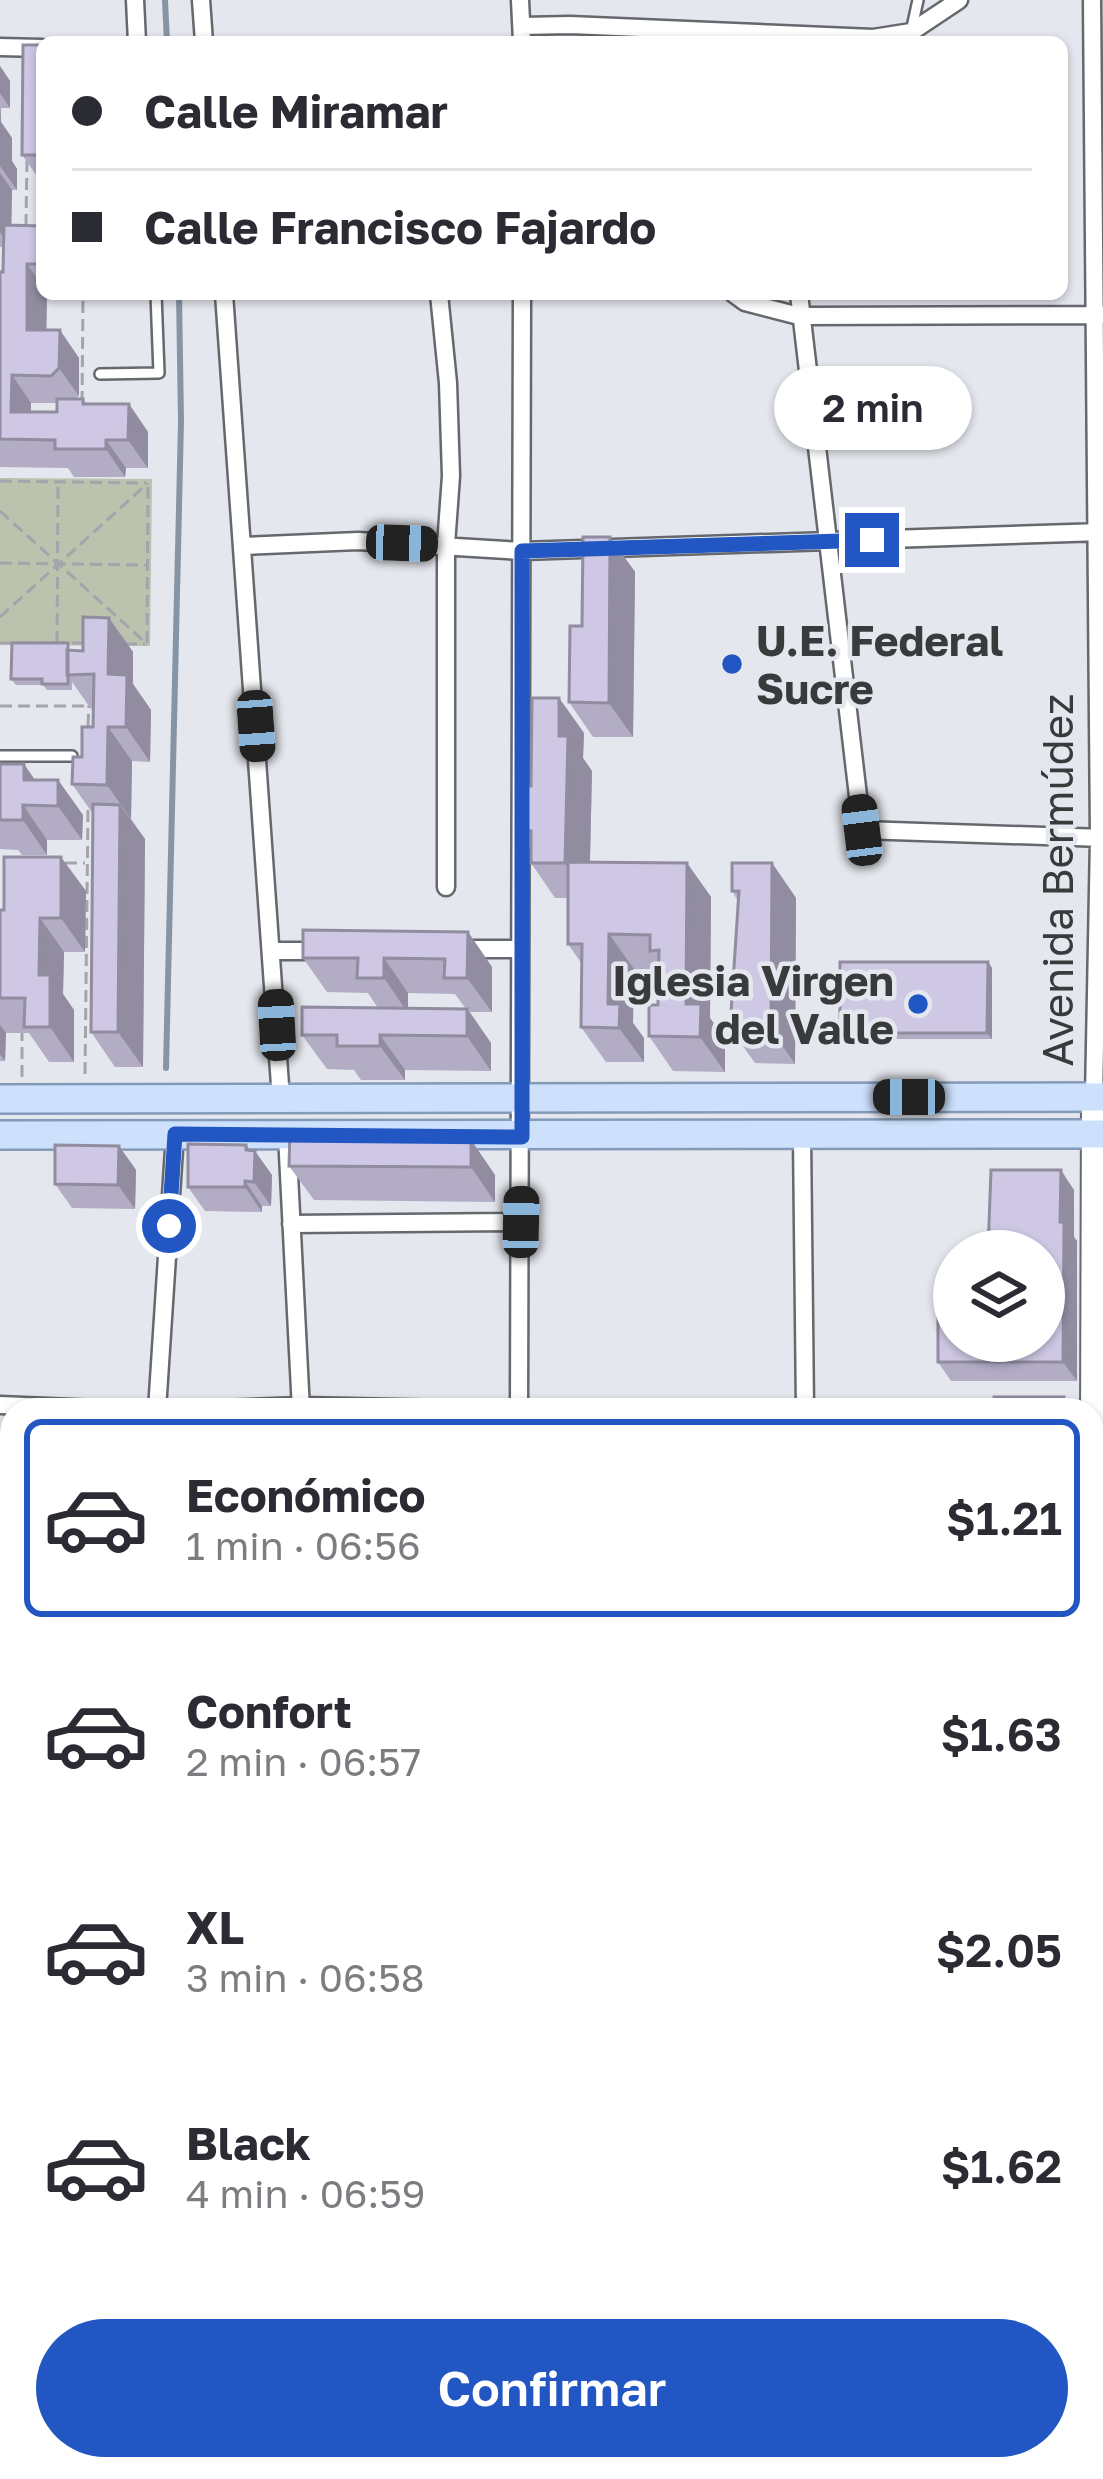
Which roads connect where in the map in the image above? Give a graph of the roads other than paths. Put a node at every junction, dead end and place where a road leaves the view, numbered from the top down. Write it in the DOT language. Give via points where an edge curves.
graph roads {
  1 [pos="135,0"];
  2 [pos="201,0"];
  3 [pos="520,0"];
  4 [pos="918,0"];
  5 [pos="959,0"];
  6 [pos="1092,0"];
  7 [pos="911,32"];
  8 [pos="522,34"];
  9 [pos="137,36"];
  10 [pos="204,36"];
  11 [pos="736,36"];
  12 [pos="886,36"];
  13 [pos="0,47"];
  14 [pos="36,47"];
  15 [pos="156,300"];
  16 [pos="224,300"];
  17 [pos="439,300"];
  18 [pos="522,300"];
  19 [pos="742,300"];
  20 [pos="799,300"];
  21 [pos="1099,315"];
  22 [pos="799,316"];
  23 [pos="100,374"];
  24 [pos="1099,532"];
  25 [pos="828,541"];
  26 [pos="446,545"];
  27 [pos="243,546"];
  28 [pos="522,551"];
  29 [pos="0,756"];
  30 [pos="72,756"];
  31 [pos="1101,838"];
  32 [pos="446,887"];
  33 [pos="520,949"];
  34 [pos="340,950"];
  35 [pos="430,950"];
  36 [pos="273,951"];
  37 [pos="522,1095"];
  38 [pos="1098,1097"];
  39 [pos="11,1099"];
  40 [pos="281,1100"];
  41 [pos="175,1134"];
  42 [pos="1098,1134"];
  43 [pos="0,1135"];
  44 [pos="287,1135"];
  45 [pos="802,1136"];
  46 [pos="522,1137"];
  47 [pos="521,1222"];
  48 [pos="291,1224"];
  49 [pos="1098,1236"];
  50 [pos="158,1398"];
  51 [pos="300,1398"];
  52 [pos="519,1398"];
  53 [pos="805,1398"];
  54 [pos="1092,1398"];
  1 -- 9 [label="street"];
  2 -- 10 [label="street"];
  3 -- 8 [label="street"];
  4 -- 7 [label="lane"];
  5 -- 7 [label="street"];
  6 -- 21 [label="street, Avenida Bermúdez"];
  7 -- 12 [label="street"];
  8 -- 11 [label="street" via="570,25"];
  13 -- 14 [label="street"];
  15 -- 23 [label="lane" via="159,373"];
  16 -- 27 [label="street"];
  17 -- 26 [label="street" via="450,453"];
  18 -- 28 [label="street"];
  19 -- 22 [label="street"];
  20 -- 22 [label="street"];
  21 -- 22 [label="street"];
  21 -- 24 [label="street, Avenida Bermúdez"];
  22 -- 25 [label="street"];
  24 -- 25 [label="street"];
  24 -- 31 [label="street, Avenida Bermúdez"];
  25 -- 28 [label="street"];
  25 -- 31 [label="street" via="862,830"];
  26 -- 27 [label="street"];
  26 -- 28 [label="street"];
  26 -- 32 [label="street"];
  27 -- 36 [label="street"];
  28 -- 33 [label="street"];
  29 -- 30 [label="lane"];
  31 -- 38 [label="street, Avenida Bermúdez"];
  33 -- 35 [label="street"];
  33 -- 37 [label="street"];
  34 -- 36 [label="street"];
  36 -- 40 [label="street"];
  37 -- 38 [label="main road"];
  37 -- 40 [label="main road"];
  37 -- 46 [label="street"];
  38 -- 42 [label="street, Avenida Bermúdez"];
  39 -- 40 [label="main road"];
  41 -- 43 [label="main road"];
  41 -- 44 [label="main road"];
  41 -- 50 [label="street"];
  42 -- 45 [label="main road"];
  42 -- 49 [label="street, Avenida Bermúdez"];
  44 -- 46 [label="main road"];
  44 -- 48 [label="street"];
  45 -- 46 [label="main road"];
  45 -- 53 [label="street"];
  46 -- 47 [label="street"];
  47 -- 48 [label="street"];
  47 -- 52 [label="street"];
  48 -- 51 [label="street"];
  49 -- 54 [label="street, Avenida Bermúdez"];
}
